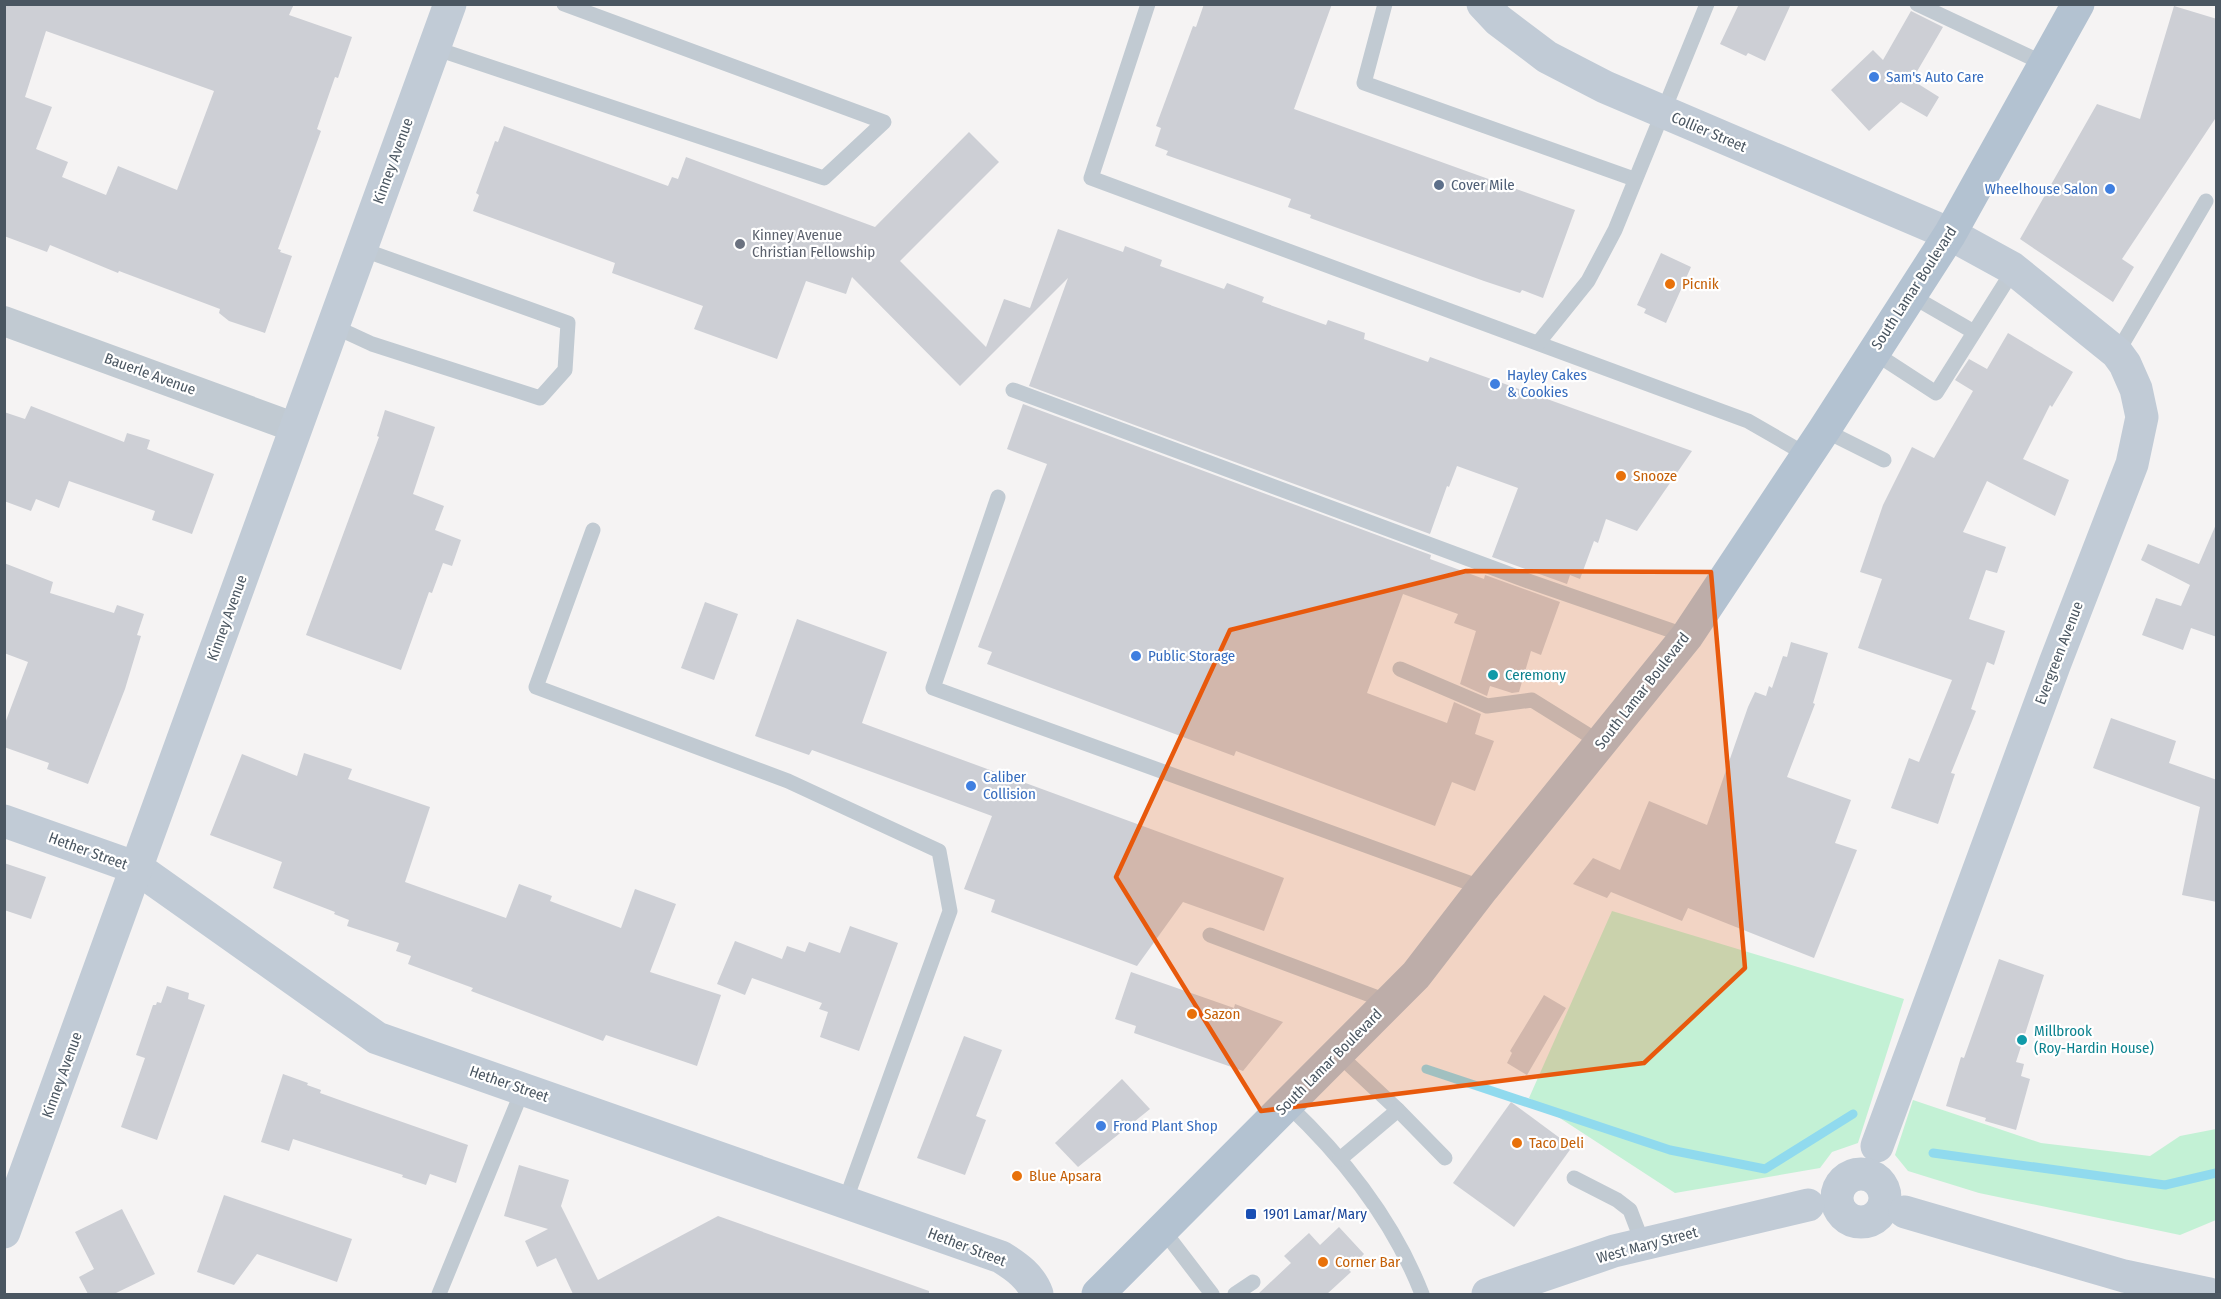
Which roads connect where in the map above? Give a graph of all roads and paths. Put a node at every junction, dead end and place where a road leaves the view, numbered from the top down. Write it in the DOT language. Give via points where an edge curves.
graph roads {
  1 [pos="450,4"];
  2 [pos="564,4"];
  3 [pos="1148,4"];
  4 [pos="1385,4"];
  5 [pos="1707,4"];
  6 [pos="1917,4"];
  7 [pos="2078,4"];
  8 [pos="1495,10"];
  9 [pos="434,48"];
  10 [pos="2045,64"];
  11 [pos="1663,113"];
  12 [pos="1634,179"];
  13 [pos="2206,201"];
  14 [pos="1950,234"];
  15 [pos="361,249"];
  16 [pos="2014,269"];
  17 [pos="1910,296"];
  18 [pos="4,321"];
  19 [pos="333,326"];
  20 [pos="1974,332"];
  21 [pos="1538,343"];
  22 [pos="1873,352"];
  23 [pos="2117,353"];
  24 [pos="1013,390"];
  25 [pos="296,428"];
  26 [pos="1816,442"];
  27 [pos="1884,460"];
  28 [pos="998,497"];
  29 [pos="593,530"];
  30 [pos="1686,636"];
  31 [pos="1400,669"];
  32 [pos="1600,743"];
  33 [pos="4,821"];
  34 [pos="137,868"];
  35 [pos="1483,888"];
  36 [pos="1210,935"];
  37 [pos="1389,1002"];
  38 [pos="1338,1054"];
  39 [pos="523,1089"];
  40 [pos="1288,1105"];
  41 [pos="1398,1110"];
  42 [pos="1445,1158"];
  43 [pos="1340,1159"];
  44 [pos="1574,1178"];
  45 [pos="1861,1198"];
  46 [pos="845,1202"];
  47 [pos="1163,1230"];
  48 [pos="4,1232"];
  49 [pos="1643,1244"];
  50 [pos="1253,1282"];
  51 [pos="439,1294"];
  52 [pos="1037,1294"];
  53 [pos="1098,1294"];
  54 [pos="1212,1294"];
  55 [pos="1235,1294"];
  56 [pos="1422,1294"];
  57 [pos="1488,1294"];
  58 [pos="2209,1294"];
  1 -- 9 [label="street, Kinney Avenue"];
  2 -- 9 [label="lane" via="884,122 824,178"];
  3 -- 21 [label="lane" via="1091,178"];
  4 -- 12 [label="lane" via="1364,83"];
  5 -- 11 [label="lane"];
  6 -- 10 [label="lane"];
  7 -- 10 [label="main road, South Lamar Boulevard"];
  8 -- 11 [label="street, Collier Street" via="1547,57"];
  9 -- 15 [label="street, Kinney Avenue"];
  10 -- 14 [label="main road, South Lamar Boulevard"];
  11 -- 12 [label="lane"];
  11 -- 14 [label="street, Collier Street"];
  12 -- 21 [label="lane" via="1615,231 1588,281"];
  13 -- 23 [label="lane"];
  14 -- 16 [label="street, Evergreen Avenue"];
  14 -- 17 [label="main road, South Lamar Boulevard"];
  15 -- 19 [label="street, Kinney Avenue"];
  15 -- 19 [label="lane" via="568,323 565,370 540,398 372,344"];
  16 -- 20 [label="lane"];
  16 -- 23 [label="street, Evergreen Avenue"];
  17 -- 20 [label="lane"];
  17 -- 22 [label="main road, South Lamar Boulevard"];
  18 -- 25 [label="street, Bauerle Avenue"];
  19 -- 25 [label="street, Kinney Avenue"];
  20 -- 22 [label="lane" via="1936,393"];
  21 -- 26 [label="lane" via="1748,421"];
  22 -- 26 [label="main road, South Lamar Boulevard"];
  23 -- 45 [label="street, Evergreen Avenue" via="2136,389 2142,417 2132,464 2051,673"];
  24 -- 30 [label="lane"];
  25 -- 34 [label="street, Kinney Avenue"];
  26 -- 27 [label="lane"];
  26 -- 30 [label="main road, South Lamar Boulevard"];
  28 -- 35 [label="lane" via="933,688"];
  29 -- 46 [label="lane" via="536,687 788,781 939,851 950,911"];
  30 -- 32 [label="main road, South Lamar Boulevard"];
  31 -- 32 [label="lane" via="1487,706 1532,700"];
  32 -- 35 [label="main road, South Lamar Boulevard"];
  33 -- 34 [label="street, Hether Street"];
  34 -- 39 [label="street, Hether Street" via="377,1038"];
  34 -- 48 [label="street, Kinney Avenue"];
  35 -- 37 [label="main road, South Lamar Boulevard" via="1416,975"];
  36 -- 37 [label="lane"];
  37 -- 38 [label="main road, South Lamar Boulevard"];
  38 -- 40 [label="main road, South Lamar Boulevard"];
  38 -- 41 [label="lane"];
  39 -- 46 [label="street, Hether Street"];
  39 -- 51 [label="lane"];
  40 -- 43 [label="lane"];
  40 -- 47 [label="main road, South Lamar Boulevard"];
  41 -- 42 [label="lane"];
  41 -- 43 [label="lane"];
  43 -- 56 [label="lane" via="1379,1211 1407,1258"];
  44 -- 49 [label="lane" via="1630,1210"];
  45 -- 49 [label="street, West Mary Street"];
  45 -- 58 [label="street, West Mary Street" via="2124,1276"];
  46 -- 52 [label="street, Hether Street" via="1001,1257 1019,1268"];
  47 -- 53 [label="main road, South Lamar Boulevard"];
  47 -- 54 [label="lane"];
  49 -- 57 [label="street, West Mary Street"];
  50 -- 55 [label="lane"];
}
